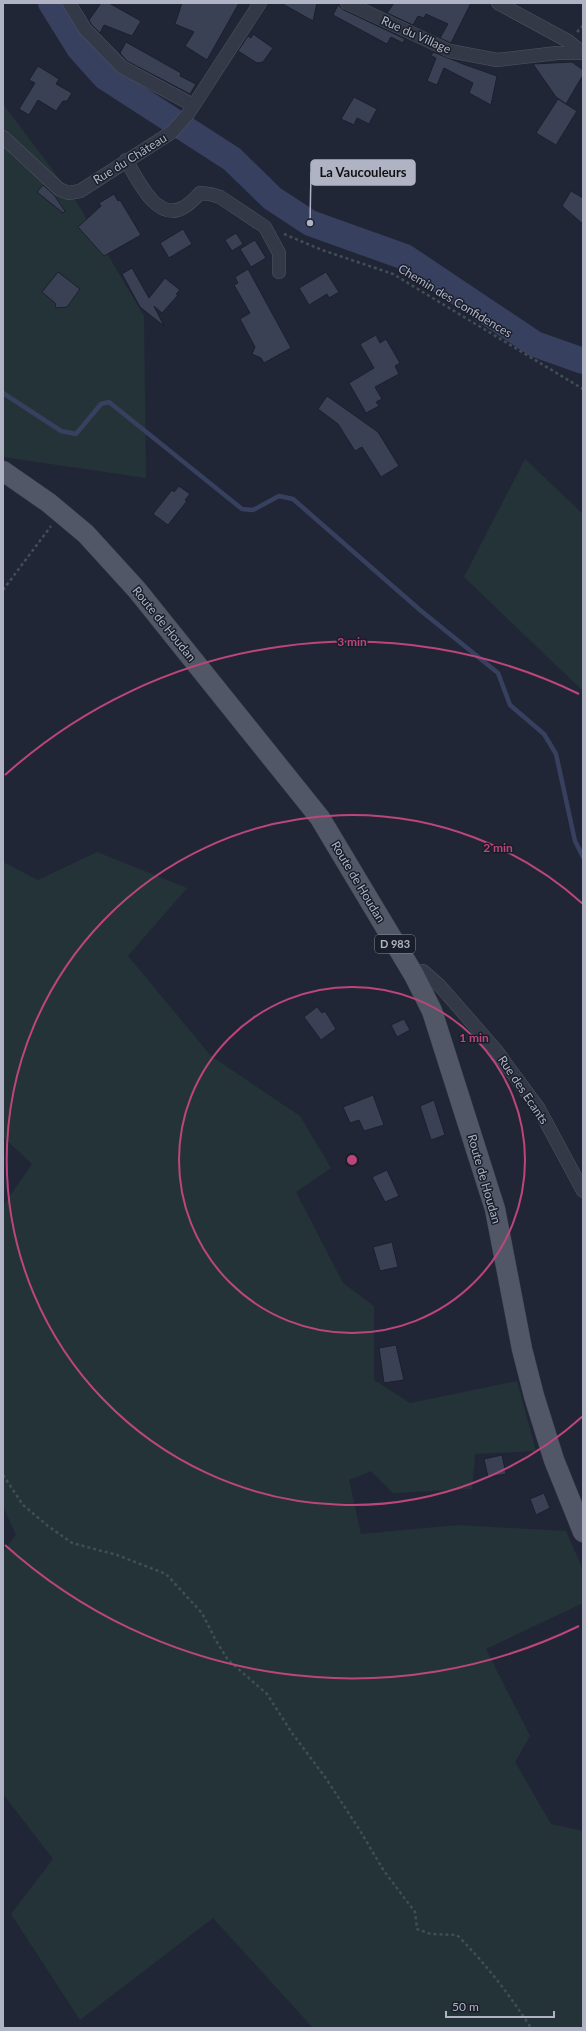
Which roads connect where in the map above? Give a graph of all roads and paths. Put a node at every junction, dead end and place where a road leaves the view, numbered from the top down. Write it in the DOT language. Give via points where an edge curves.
graph roads {
  1 [pos="70,3"];
  2 [pos="260,3"];
  3 [pos="347,3"];
  4 [pos="498,3"];
  5 [pos="582,52"];
  6 [pos="190,110"];
  7 [pos="3,137"];
  8 [pos="126,160"];
  9 [pos="265,226"];
  10 [pos="279,272"];
  11 [pos="583,389"];
  12 [pos="3,471"];
  13 [pos="61,513"];
  14 [pos="3,590"];
  15 [pos="414,975"];
  16 [pos="583,1191"];
  17 [pos="3,1476"];
  18 [pos="583,1532"];
  19 [pos="531,2028"];
  1 -- 6 [label="street" via="85,29 122,67"];
  2 -- 6 [label="street, Rue du Château"];
  3 -- 5 [label="street, Rue du Village" via="450,51 497,60"];
  4 -- 5 [label="street" via="568,41"];
  6 -- 8 [label="street, Rue du Château" via="172,132"];
  7 -- 8 [label="street, Rue du Château" via="59,188 69,193 80,191"];
  8 -- 9 [label="street" via="156,206 167,211 183,208 200,193 210,194 220,197"];
  9 -- 10 [label="street" via="279,253"];
  9 -- 11 [label="path, Chemin des Confidences" via="322,250 393,274"];
  12 -- 13 [label="main road, Route de Houdan / D 983"];
  13 -- 14 [label="path"];
  13 -- 15 [label="main road, Route de Houdan / D 983" via="94,542 125,576 320,818"];
  15 -- 16 [label="street, Rue des Ecants" via="422,971 440,986 495,1049 539,1109"];
  15 -- 18 [label="main road, Route de Houdan / D 983" via="432,1011 492,1201 535,1402 554,1460"];
  17 -- 19 [label="path" via="23,1505 72,1543 117,1555 166,1574 202,1613 228,1660 267,1694 278,1709 359,1829 384,1872 415,1912 417,1929 431,1934 457,1935 481,1958 510,1995"];
}
